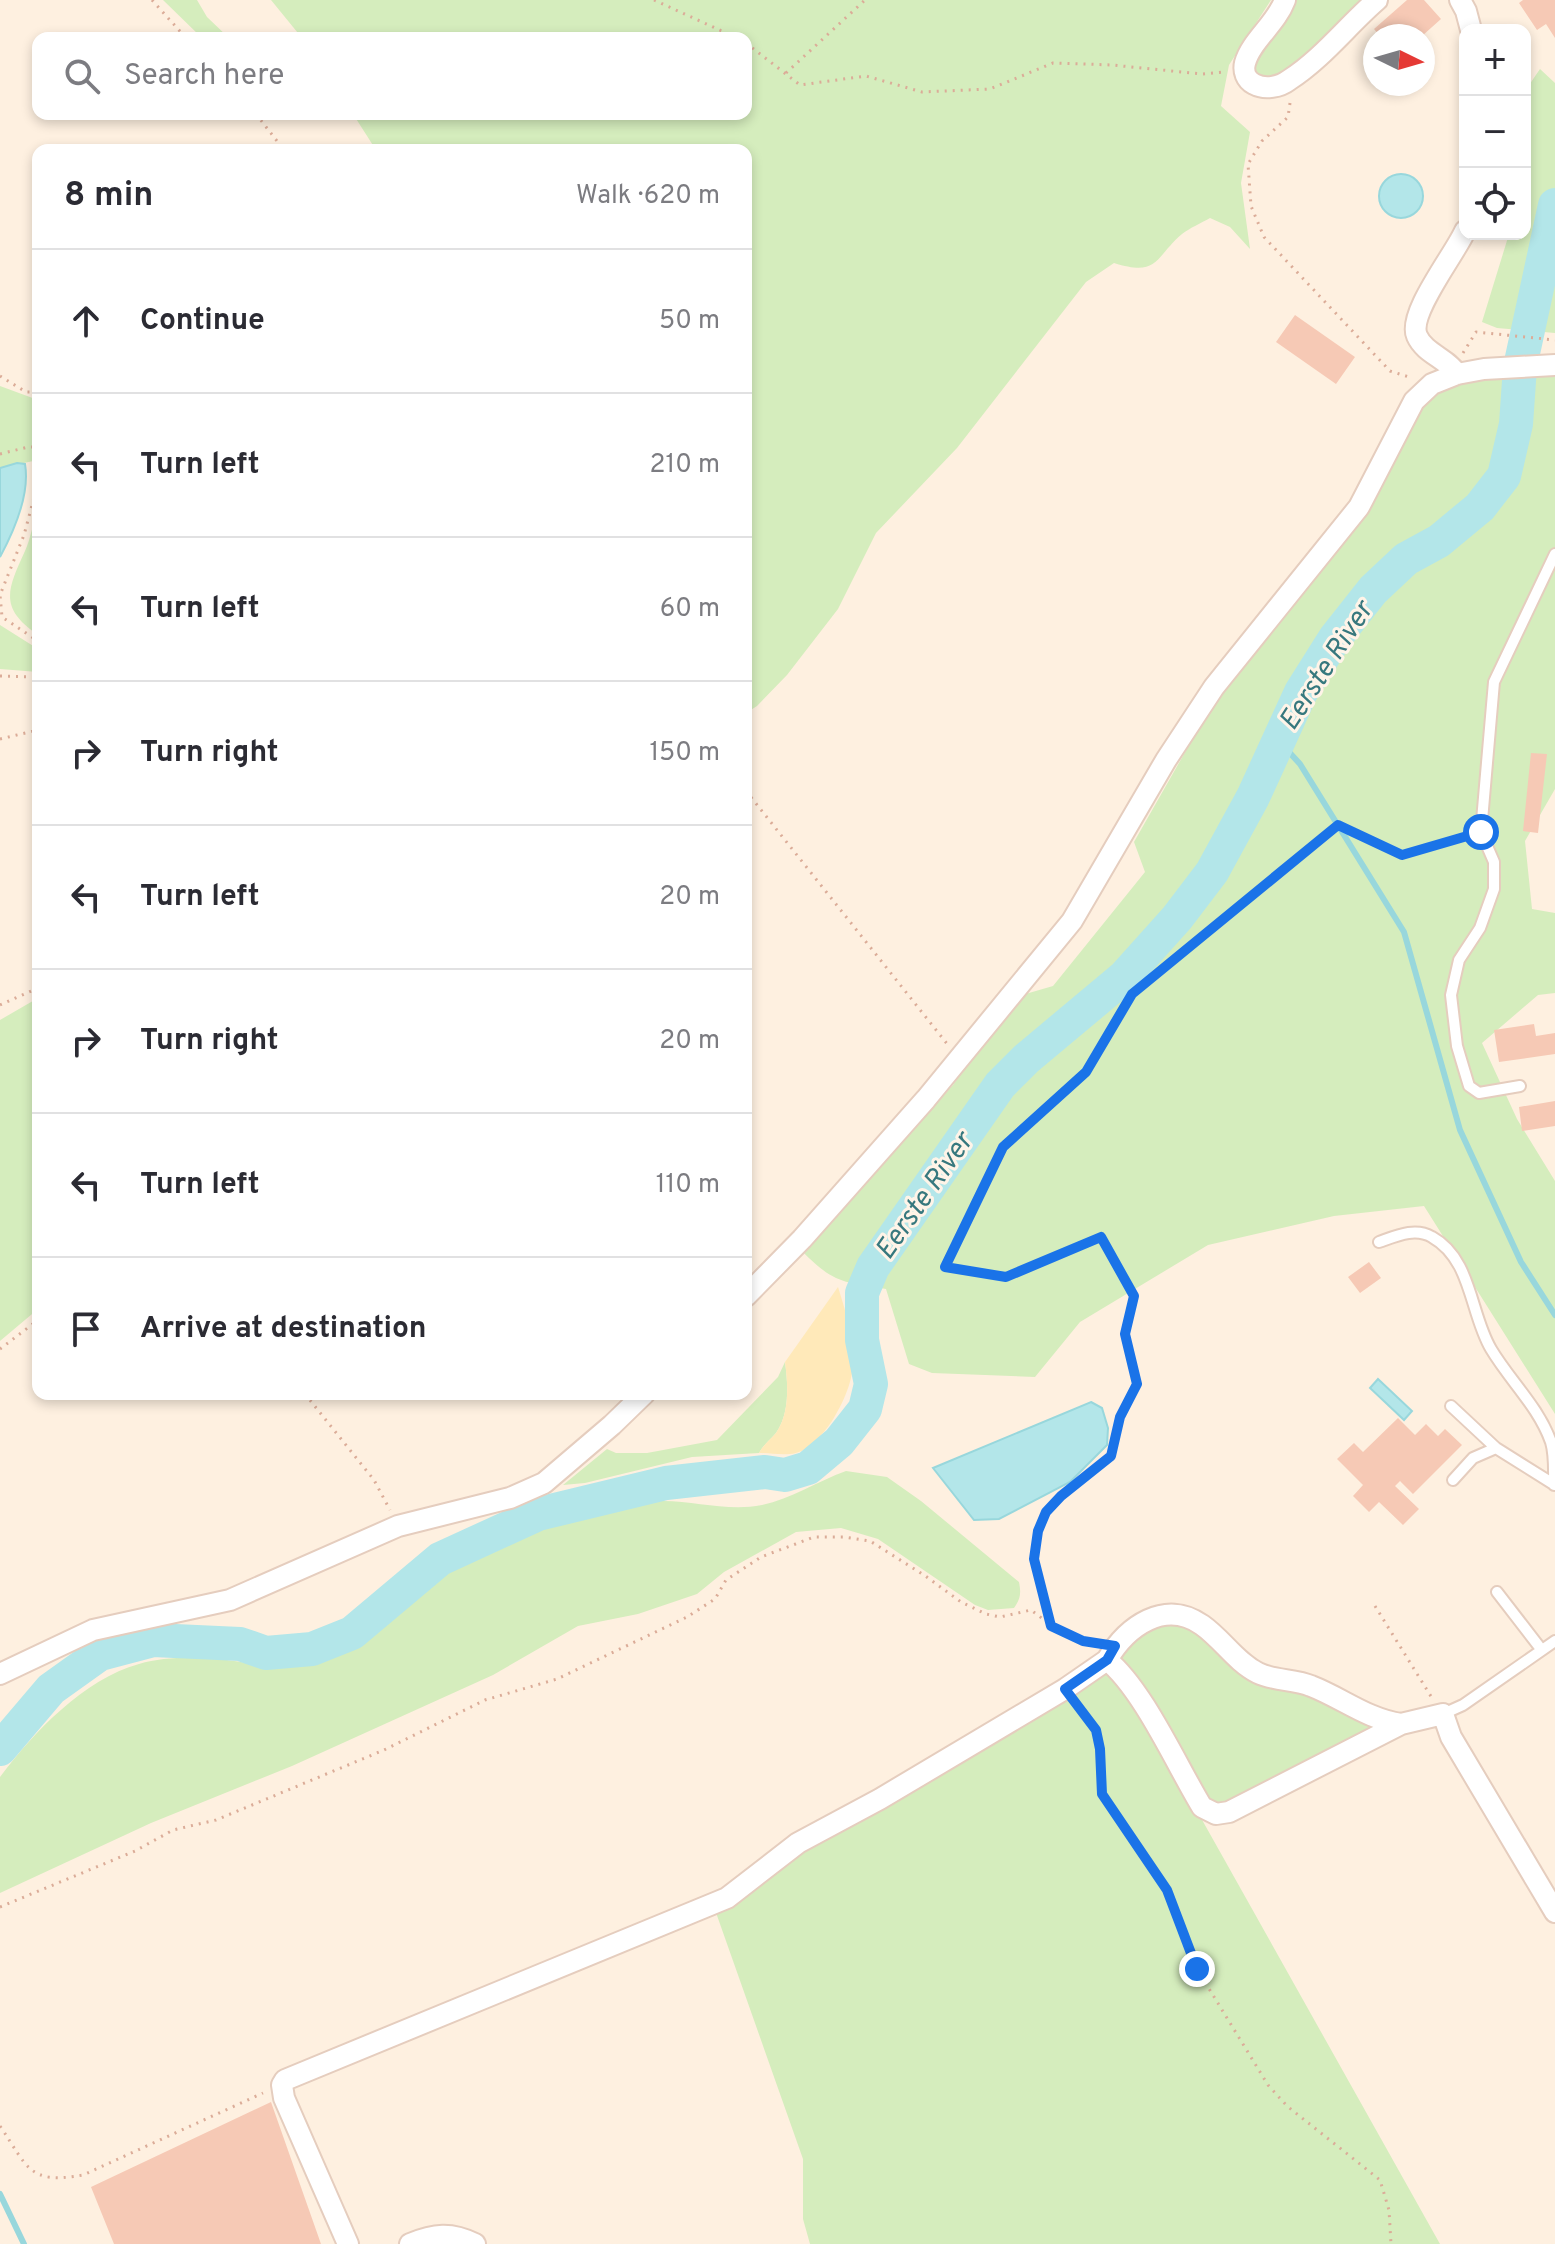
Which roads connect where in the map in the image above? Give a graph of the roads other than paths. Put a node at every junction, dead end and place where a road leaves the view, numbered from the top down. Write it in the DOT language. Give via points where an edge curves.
graph roads {
  1 [pos="1285,0"];
  2 [pos="1377,0"];
  3 [pos="1460,0"];
  4 [pos="1469,24"];
  5 [pos="1461,240"];
  6 [pos="1552,365"];
  7 [pos="1455,370"];
  8 [pos="1555,554"];
  9 [pos="1520,1086"];
  10 [pos="1379,1242"];
  11 [pos="752,1290"];
  12 [pos="638,1400"];
  13 [pos="1451,1406"];
  14 [pos="1496,1448"];
  15 [pos="1453,1480"];
  16 [pos="1554,1485"];
  17 [pos="1497,1592"];
  18 [pos="1555,1641"];
  19 [pos="1541,1649"];
  20 [pos="1111,1653"];
  21 [pos="0,1674"];
  22 [pos="1443,1714"];
  23 [pos="1401,1724"];
  24 [pos="1555,1912"];
  25 [pos="348,2244"];
  26 [pos="410,2244"];
  27 [pos="475,2244"];
  1 -- 2 [label="street" via="1250,53 1244,71 1256,86 1288,82"];
  3 -- 4 [label="street"];
  5 -- 7 [label="street" via="1415,325 1422,343"];
  6 -- 7 [label="street"];
  7 -- 11 [label="street" via="1423,390 1405,414 1359,507 1198,711 1072,921 960,1060"];
  8 -- 9 [label="lane" via="1494,682 1481,832 1494,862 1494,889 1480,928 1459,960 1451,995 1457,1046 1469,1086 1479,1093"];
  10 -- 16 [label="lane" via="1408,1232 1430,1235 1447,1249 1460,1268 1490,1348 1541,1418 1552,1444"];
  12 -- 21 [label="street" via="544,1483 510,1498 398,1526 247,1594 93,1630"];
  13 -- 14 [label="lane"];
  14 -- 15 [label="lane" via="1473,1458"];
  14 -- 16 [label="lane"];
  17 -- 19 [label="lane"];
  18 -- 19 [label="lane"];
  19 -- 22 [label="lane"];
  20 -- 23 [label="street" via="1133,1627 1151,1617 1185,1616 1259,1674 1308,1684 1359,1711"];
  20 -- 23 [label="street" via="1202,1807 1216,1814"];
  20 -- 25 [label="street" via="1065,1689 798,1843 727,1898 285,2080 282,2091 295,2126"];
  22 -- 23 [label="street"];
  22 -- 24 [label="street" via="1451,1737"];
  26 -- 27 [label="street" via="443,2234"];
}
